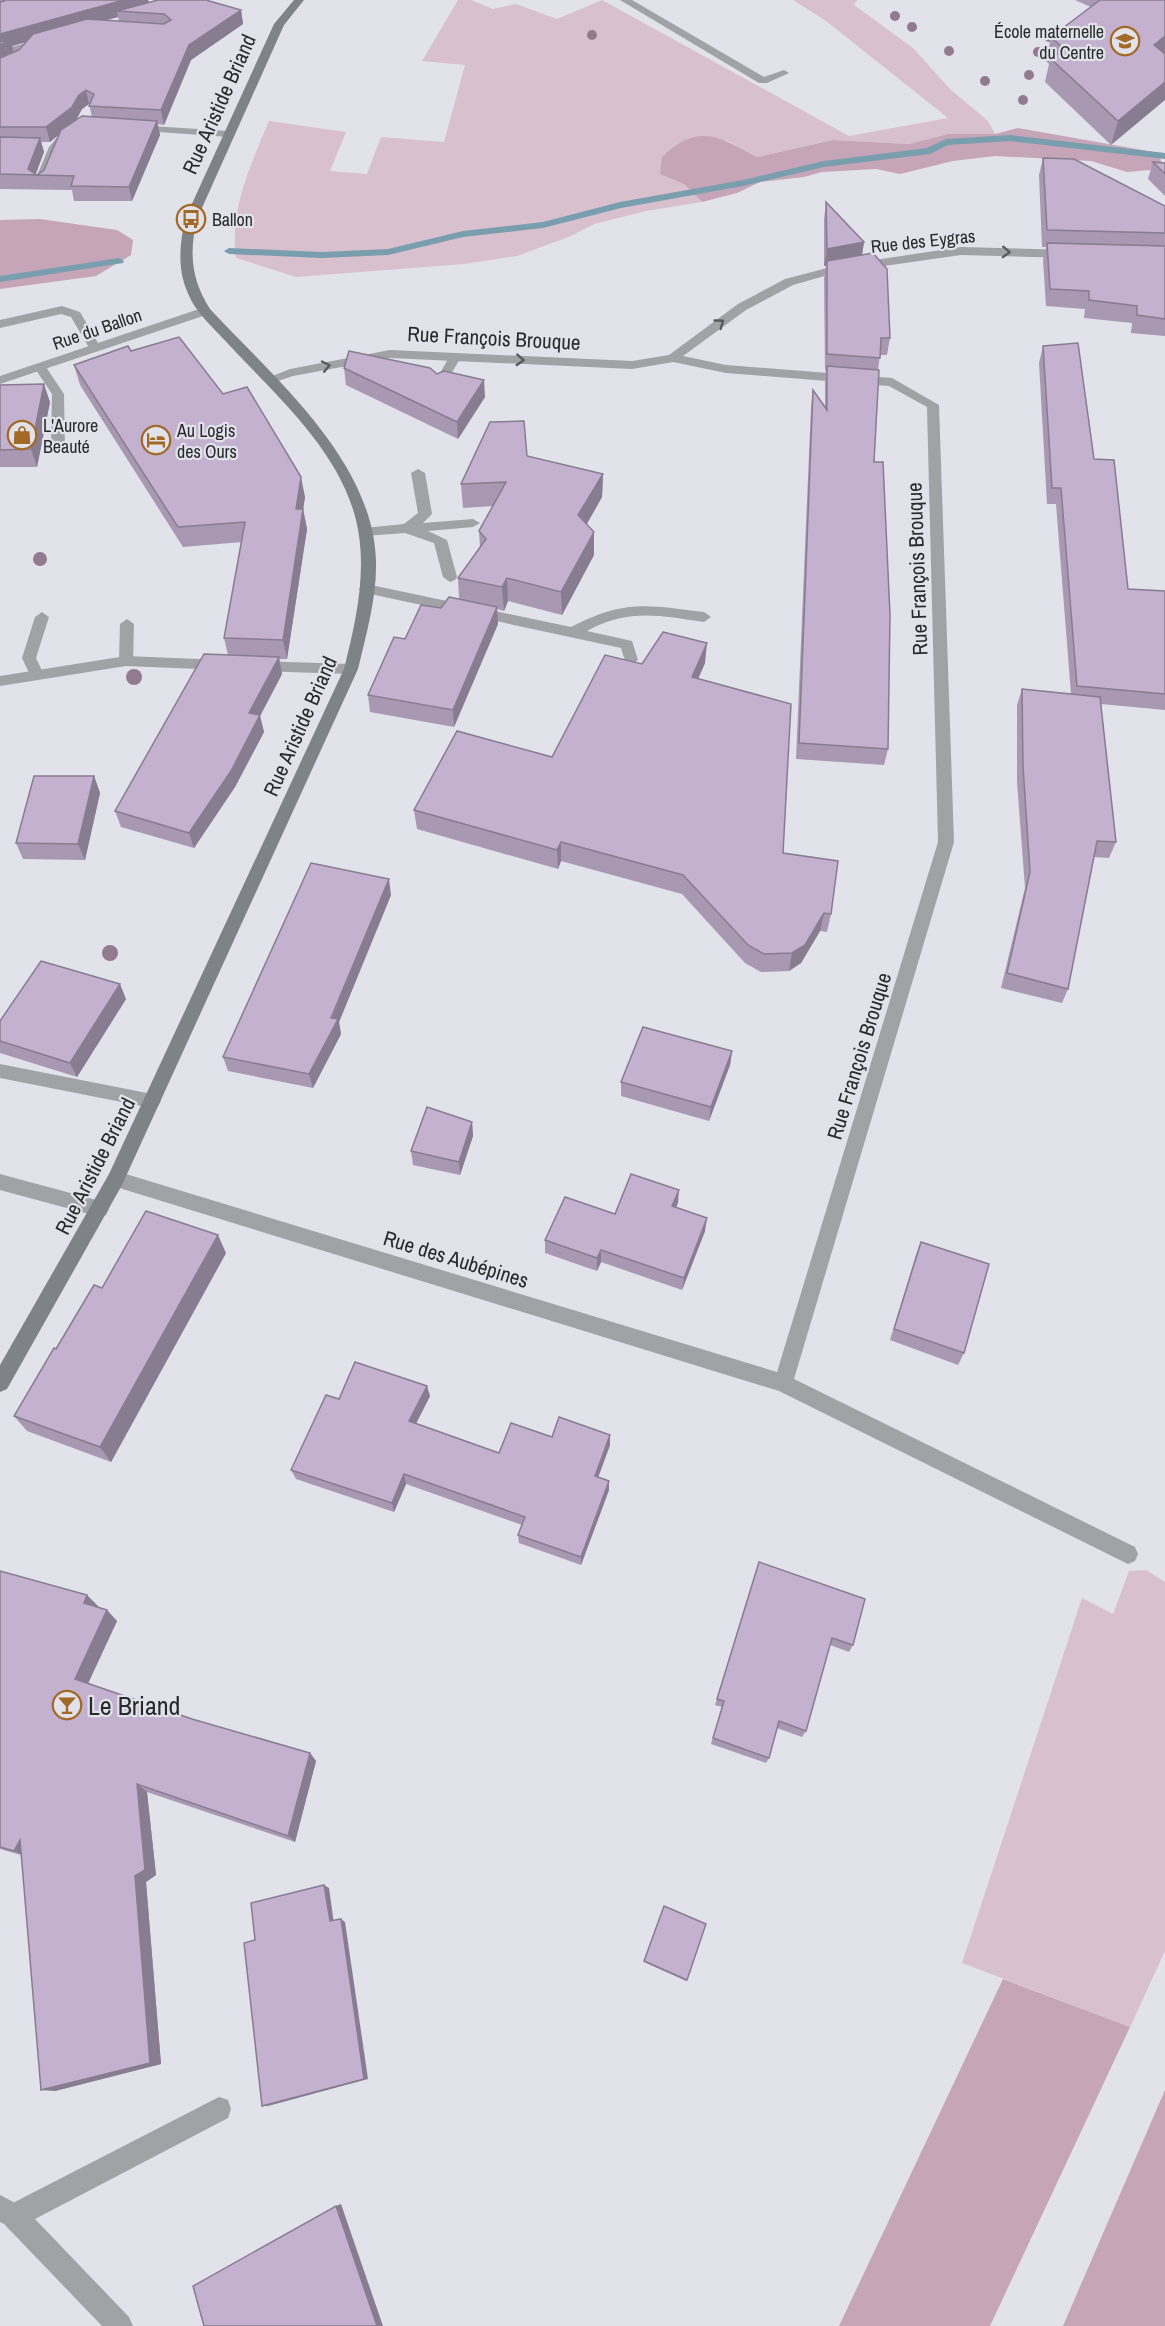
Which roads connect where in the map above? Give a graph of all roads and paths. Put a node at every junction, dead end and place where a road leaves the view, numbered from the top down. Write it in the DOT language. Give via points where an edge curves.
graph roads {
  1 [pos="299,0"];
  2 [pos="650,0"];
  3 [pos="630,3"];
  4 [pos="56,38"];
  5 [pos="32,44"];
  6 [pos="2,51"];
  7 [pos="18,60"];
  8 [pos="784,73"];
  9 [pos="84,125"];
  10 [pos="117,127"];
  11 [pos="229,134"];
  12 [pos="40,183"];
  13 [pos="1086,255"];
  14 [pos="205,311"];
  15 [pos="0,324"];
  16 [pos="96,348"];
  17 [pos="455,357"];
  18 [pos="673,358"];
  19 [pos="40,367"];
  20 [pos="0,380"];
  21 [pos="269,380"];
  22 [pos="439,385"];
  23 [pos="58,447"];
  24 [pos="418,473"];
  25 [pos="474,524"];
  26 [pos="407,529"];
  27 [pos="365,532"];
  28 [pos="450,577"];
  29 [pos="366,589"];
  30 [pos="42,617"];
  31 [pos="704,617"];
  32 [pos="127,624"];
  33 [pos="573,632"];
  34 [pos="631,660"];
  35 [pos="126,661"];
  36 [pos="351,669"];
  37 [pos="37,675"];
  38 [pos="0,681"];
  39 [pos="0,1071"];
  40 [pos="152,1101"];
  41 [pos="116,1179"];
  42 [pos="0,1182"];
  43 [pos="100,1209"];
  44 [pos="0,1383"];
  45 [pos="783,1383"];
  46 [pos="1128,1554"];
  47 [pos="219,2109"];
  48 [pos="7,2212"];
  49 [pos="120,2326"];
  1 -- 11 [label="street, Rue Aristide Briand" via="279,24"];
  2 -- 3 [label="street"];
  3 -- 8 [label="street" via="763,81"];
  4 -- 5 [label="street"];
  5 -- 6 [label="street"];
  5 -- 7 [label="street"];
  9 -- 12 [label="street" via="68,130 48,147"];
  10 -- 11 [label="street"];
  11 -- 14 [label="street, Rue Aristide Briand" via="191,219 186,242 186,268 193,292"];
  18 -- 13 [label="street, Rue des Eygras, one-way" via="752,302 789,282 835,270 961,251"];
  14 -- 16 [label="street, Rue du Ballon"];
  14 -- 21 [label="street, Rue Aristide Briand"];
  15 -- 16 [label="street" via="62,310 76,315"];
  16 -- 19 [label="street, Rue du Ballon"];
  17 -- 18 [label="street, Rue François Brouque, one-way" via="632,365"];
  21 -- 17 [label="street, Rue François Brouque, one-way" via="390,354"];
  17 -- 22 [label="street"];
  18 -- 45 [label="street, Rue François Brouque" via="726,369 892,382 933,405 946,842"];
  19 -- 20 [label="street, Rue du Ballon"];
  19 -- 23 [label="street" via="58,394"];
  21 -- 27 [label="street, Rue Aristide Briand" via="308,422 348,479"];
  24 -- 26 [label="street" via="425,514"];
  25 -- 26 [label="street"];
  26 -- 27 [label="street"];
  26 -- 28 [label="street" via="440,540"];
  27 -- 29 [label="street, Rue Aristide Briand" via="369,562"];
  29 -- 33 [label="street"];
  29 -- 36 [label="street, Rue Aristide Briand"];
  30 -- 37 [label="street" via="29,658"];
  31 -- 33 [label="street" via="638,609 601,617"];
  32 -- 35 [label="street"];
  33 -- 34 [label="street" via="627,645"];
  35 -- 36 [label="street"];
  35 -- 37 [label="street"];
  36 -- 40 [label="street, Rue Aristide Briand"];
  37 -- 38 [label="street"];
  39 -- 40 [label="street"];
  40 -- 41 [label="street, Rue Aristide Briand"];
  41 -- 43 [label="street, Rue Aristide Briand"];
  41 -- 45 [label="street, Rue des Aubépines"];
  42 -- 43 [label="street"];
  43 -- 44 [label="street, Rue Aristide Briand"];
  45 -- 46 [label="street, Rue des Aubépines"];
  47 -- 48 [label="street" via="106,2170"];
  48 -- 49 [label="street"];
}
